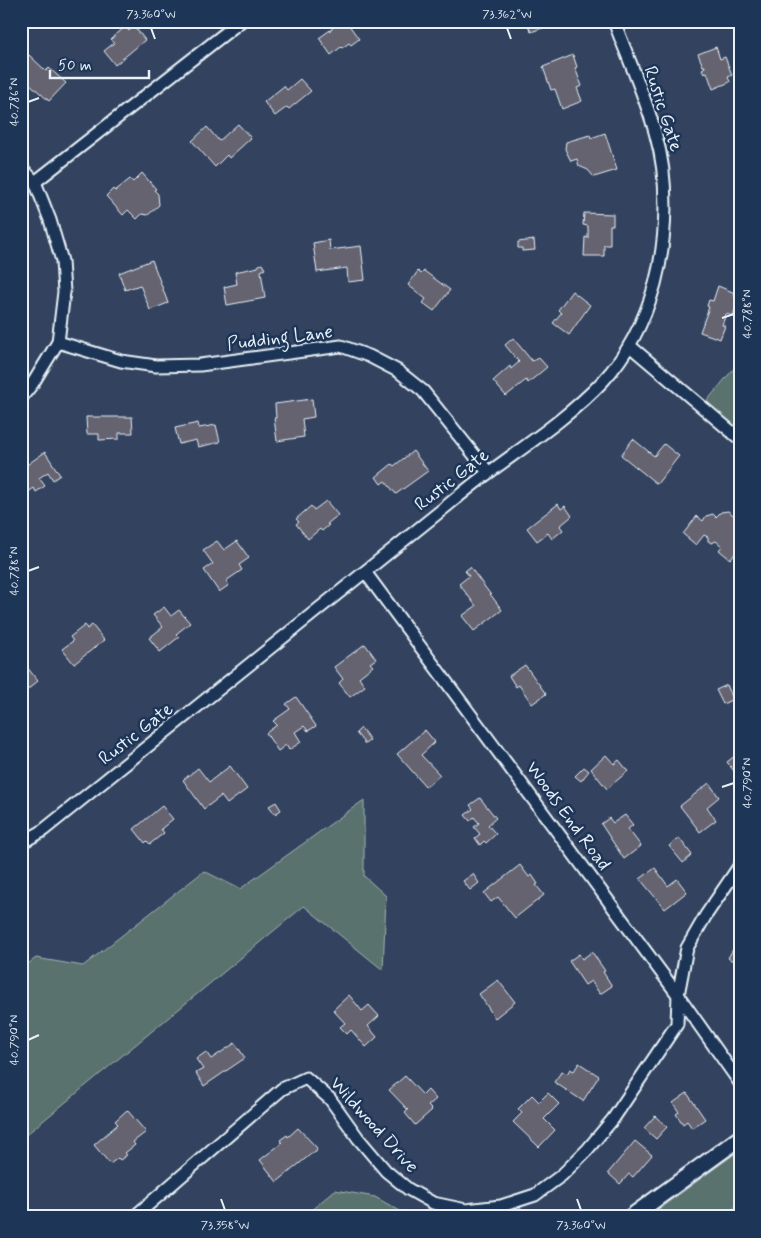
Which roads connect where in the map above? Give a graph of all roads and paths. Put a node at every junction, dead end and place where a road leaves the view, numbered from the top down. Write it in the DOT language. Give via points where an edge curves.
graph roads {
  1 [pos="241,21"];
  2 [pos="614,21"];
  3 [pos="21,167"];
  4 [pos="35,182"];
  5 [pos="58,342"];
  6 [pos="630,346"];
  7 [pos="21,398"];
  8 [pos="740,439"];
  9 [pos="488,472"];
  10 [pos="365,572"];
  11 [pos="21,843"];
  12 [pos="740,865"];
  13 [pos="678,995"];
  14 [pos="740,1083"];
  15 [pos="740,1138"];
  16 [pos="134,1217"];
  17 [pos="631,1217"];
  1 -- 4 [label="street"];
  2 -- 6 [label="street, Rustic Gate" via="657,137 663,168 663,244 654,284"];
  3 -- 4 [label="street"];
  4 -- 5 [label="street" via="62,261 64,292"];
  5 -- 7 [label="street"];
  5 -- 9 [label="street, Pudding Lane" via="121,361 156,366 200,364 342,346 398,370 423,391"];
  6 -- 8 [label="street"];
  6 -- 9 [label="street, Rustic Gate" via="604,380 574,408"];
  9 -- 10 [label="street, Rustic Gate"];
  10 -- 11 [label="street, Rustic Gate" via="41,832"];
  10 -- 13 [label="street, Woods End Road"];
  12 -- 13 [label="street, Wildwood Drive" via="687,948"];
  13 -- 14 [label="street, Woods End Road"];
  13 -- 16 [label="street, Wildwood Drive" via="677,1024 630,1095 587,1150 562,1175 535,1195 501,1206 466,1210 433,1203 386,1171 330,1099 306,1078 282,1089"];
  15 -- 17 [label="main road"];
}
